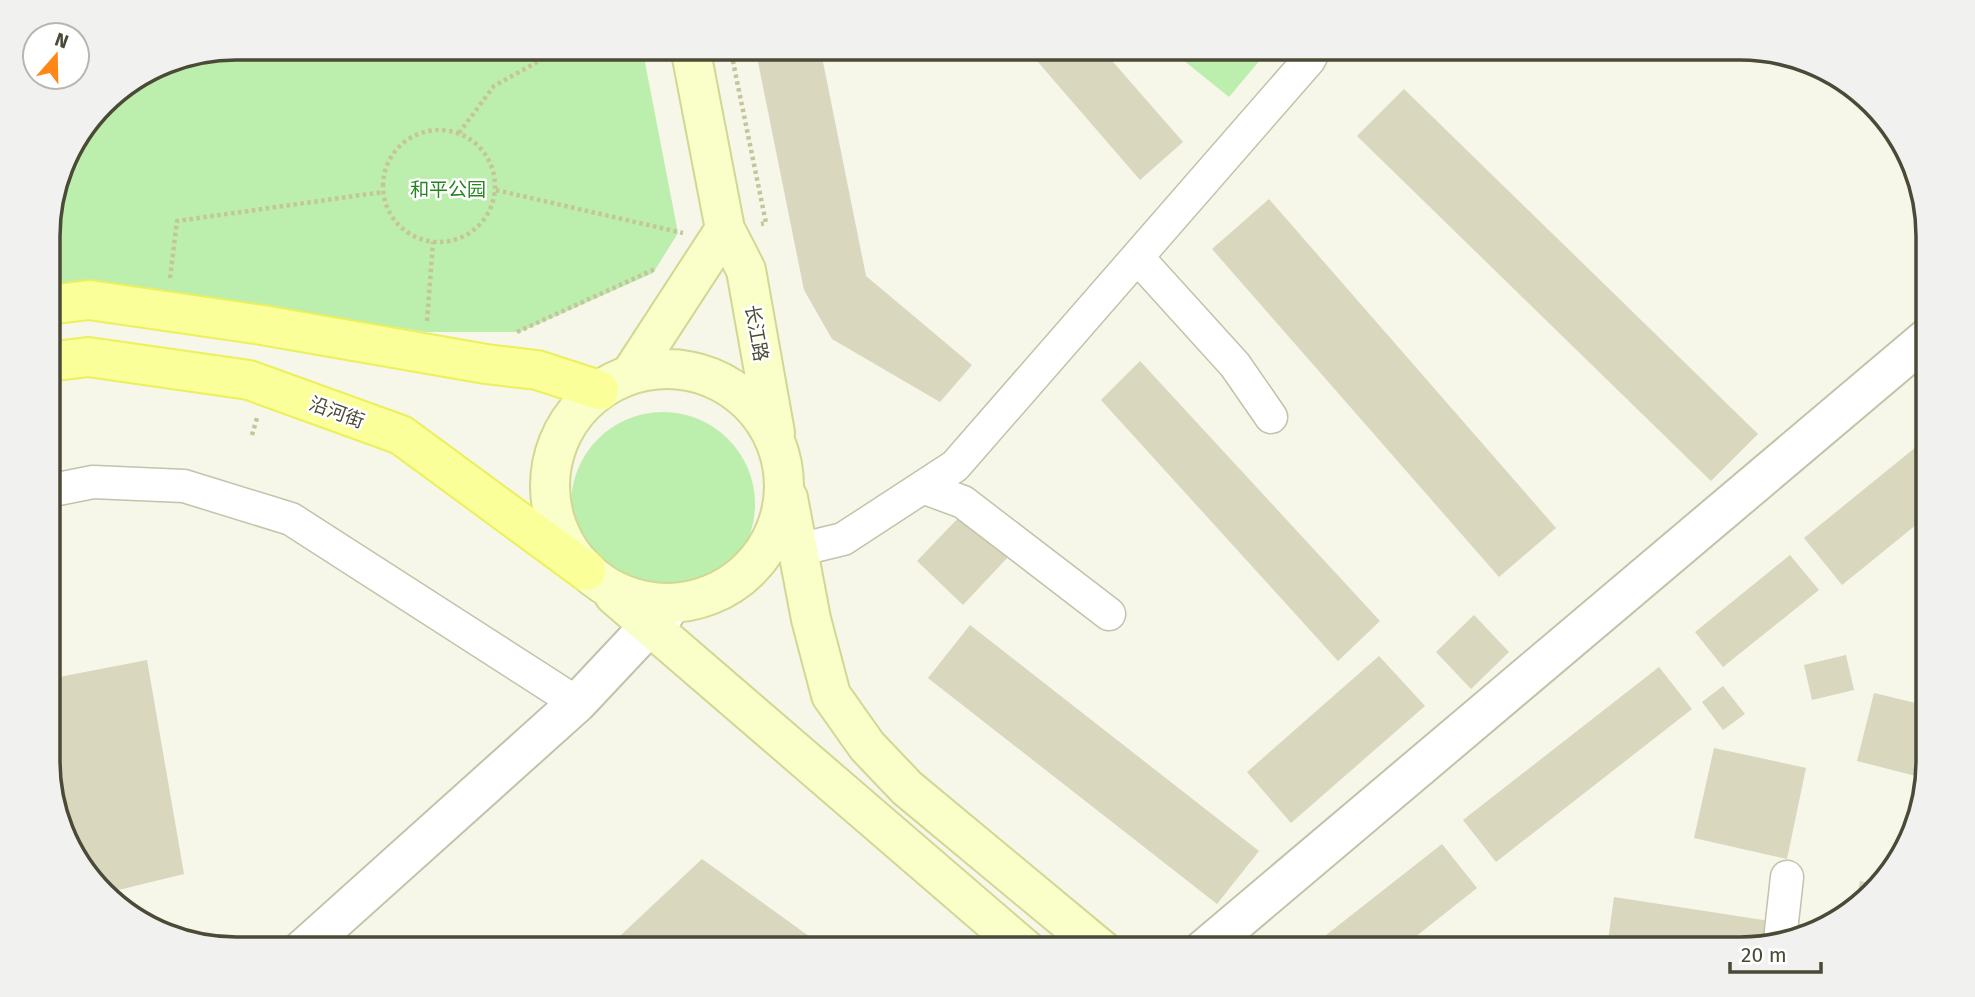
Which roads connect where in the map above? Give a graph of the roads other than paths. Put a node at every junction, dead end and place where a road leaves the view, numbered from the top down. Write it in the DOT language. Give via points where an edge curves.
graph roads {
  1 [pos="692,60"];
  2 [pos="1309,60"];
  3 [pos="725,229"];
  4 [pos="1138,258"];
  5 [pos="60,304"];
  6 [pos="1916,347"];
  7 [pos="60,360"];
  8 [pos="615,382"];
  9 [pos="1271,417"];
  10 [pos="776,441"];
  11 [pos="785,484"];
  12 [pos="925,488"];
  13 [pos="60,489"];
  14 [pos="798,550"];
  15 [pos="586,571"];
  16 [pos="1109,614"];
  17 [pos="658,621"];
  18 [pos="578,703"];
  19 [pos="1787,877"];
  20 [pos="1781,932"];
  21 [pos="317,937"];
  22 [pos="1011,937"];
  23 [pos="1086,937"];
  24 [pos="1218,937"];
  1 -- 3 [label="main road, 长江路"];
  2 -- 4 [label="street"];
  3 -- 8 [label="main road"];
  3 -- 10 [label="main road, 长江路" via="746,271"];
  4 -- 9 [label="street" via="1235,365"];
  4 -- 12 [label="street" via="956,466"];
  5 -- 8 [label="main road" via="89,300"];
  6 -- 24 [label="street"];
  7 -- 15 [label="main road, 沿河街" via="88,357 249,380 401,435"];
  8 -- 10 [label="main road" via="669,369 707,376 755,408"];
  8 -- 15 [label="main road" via="568,423 554,455 549,489 559,534"];
  10 -- 11 [label="main road"];
  11 -- 14 [label="main road"];
  11 -- 17 [label="main road" via="777,530 752,568 715,594"];
  12 -- 14 [label="street" via="842,540"];
  12 -- 16 [label="street" via="963,502"];
  13 -- 18 [label="street" via="93,482 184,486 291,519"];
  14 -- 23 [label="main road" via="831,695 867,746 907,788"];
  15 -- 17 [label="main road"];
  17 -- 18 [label="street"];
  17 -- 22 [label="main road"];
  18 -- 21 [label="street"];
  19 -- 20 [label="street"];
}
